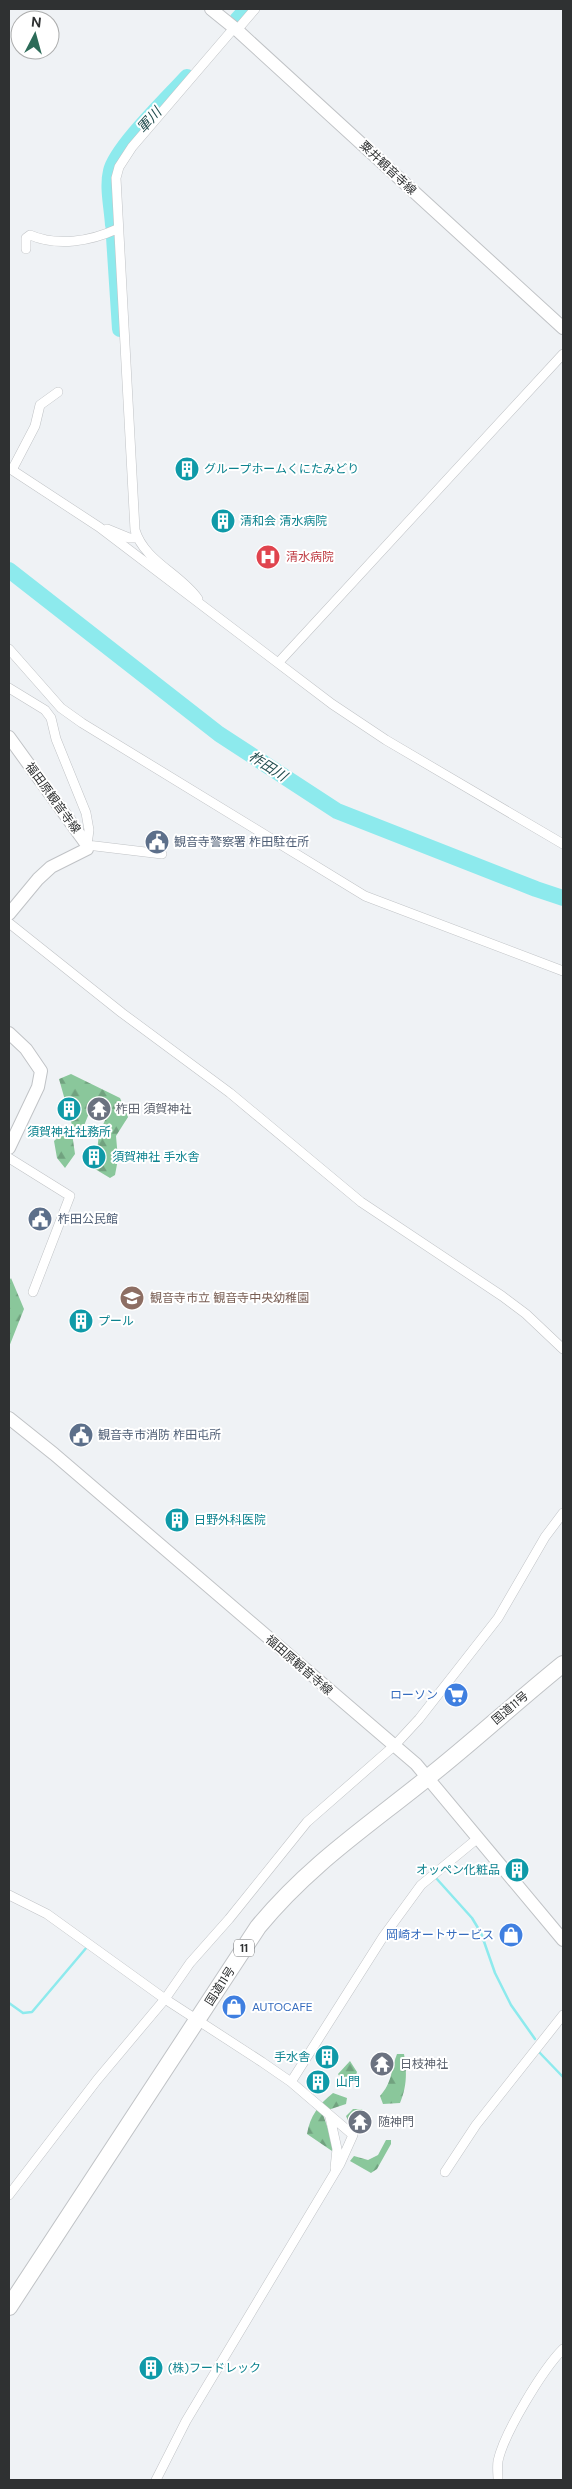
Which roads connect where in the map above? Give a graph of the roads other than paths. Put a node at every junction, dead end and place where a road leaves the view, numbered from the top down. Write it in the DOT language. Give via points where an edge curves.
graph roads {
  1 [pos="211,9"];
  2 [pos="255,9"];
  3 [pos="236,29"];
  4 [pos="117,229"];
  5 [pos="26,249"];
  6 [pos="563,328"];
  7 [pos="563,354"];
  8 [pos="58,392"];
  9 [pos="10,469"];
  10 [pos="99,527"];
  11 [pos="138,538"];
  12 [pos="204,608"];
  13 [pos="9,649"];
  14 [pos="279,662"];
  15 [pos="9,688"];
  16 [pos="62,708"];
  17 [pos="51,718"];
  18 [pos="9,737"];
  19 [pos="87,844"];
  20 [pos="563,844"];
  21 [pos="162,854"];
  22 [pos="9,914"];
  23 [pos="9,923"];
  24 [pos="563,971"];
  25 [pos="9,1033"];
  26 [pos="9,1148"];
  27 [pos="9,1158"];
  28 [pos="33,1292"];
  29 [pos="563,1350"];
  30 [pos="9,1418"];
  31 [pos="563,1512"];
  32 [pos="563,1664"];
  33 [pos="395,1744"];
  34 [pos="428,1778"];
  35 [pos="478,1838"];
  36 [pos="9,1895"];
  37 [pos="563,1940"];
  38 [pos="165,1999"];
  39 [pos="563,2016"];
  40 [pos="197,2021"];
  41 [pos="291,2082"];
  42 [pos="330,2116"];
  43 [pos="334,2172"];
  44 [pos="444,2172"];
  45 [pos="9,2195"];
  46 [pos="9,2307"];
  47 [pos="563,2349"];
  48 [pos="156,2480"];
  49 [pos="498,2480"];
  1 -- 3 [label="main road, 粟井観音寺線"];
  2 -- 3 [label="street"];
  3 -- 4 [label="street" via="132,147 119,167"];
  3 -- 6 [label="main road, 粟井観音寺線"];
  4 -- 5 [label="street" via="89,240 58,242 30,235 26,238"];
  4 -- 11 [label="street"];
  7 -- 14 [label="street"];
  8 -- 9 [label="street" via="40,404 35,426"];
  9 -- 10 [label="street"];
  10 -- 11 [label="street"];
  10 -- 12 [label="street"];
  11 -- 12 [label="street" via="152,556 192,590"];
  12 -- 14 [label="street"];
  13 -- 16 [label="street"];
  14 -- 20 [label="street" via="332,704 386,740"];
  15 -- 17 [label="street" via="45,710"];
  16 -- 17 [label="street"];
  16 -- 24 [label="street" via="365,896"];
  17 -- 19 [label="street" via="56,739 86,813"];
  18 -- 19 [label="main road, 福田原観音寺線"];
  19 -- 21 [label="street"];
  19 -- 22 [label="main road, 福田原観音寺線" via="84,852 51,867"];
  23 -- 29 [label="street" via="114,1007 230,1093 362,1202 526,1314"];
  25 -- 26 [label="main road" via="26,1049 41,1071 38,1087"];
  27 -- 28 [label="street" via="70,1196"];
  30 -- 33 [label="main road, 福田原観音寺線"];
  31 -- 33 [label="street" via="498,1618 419,1719"];
  32 -- 34 [label="highway, 国道11号 / 11"];
  33 -- 34 [label="main road, 福田原観音寺線"];
  33 -- 38 [label="street" via="307,1822"];
  34 -- 35 [label="main road, 福田原観音寺線"];
  34 -- 40 [label="highway, 国道11号 / 11" via="299,1880 258,1927"];
  35 -- 37 [label="main road, 福田原観音寺線"];
  35 -- 41 [label="street" via="421,1885 377,1944"];
  36 -- 38 [label="street" via="47,1914"];
  38 -- 40 [label="street"];
  38 -- 45 [label="street" via="97,2080"];
  39 -- 44 [label="street" via="476,2125"];
  40 -- 41 [label="street"];
  40 -- 46 [label="highway, 国道11号 / 11"];
  41 -- 42 [label="street"];
  42 -- 43 [label="street" via="338,2150"];
  42 -- 43 [label="street" via="353,2135"];
  43 -- 48 [label="street" via="186,2421"];
  47 -- 49 [label="street" via="538,2380 503,2445 498,2462"];
}
